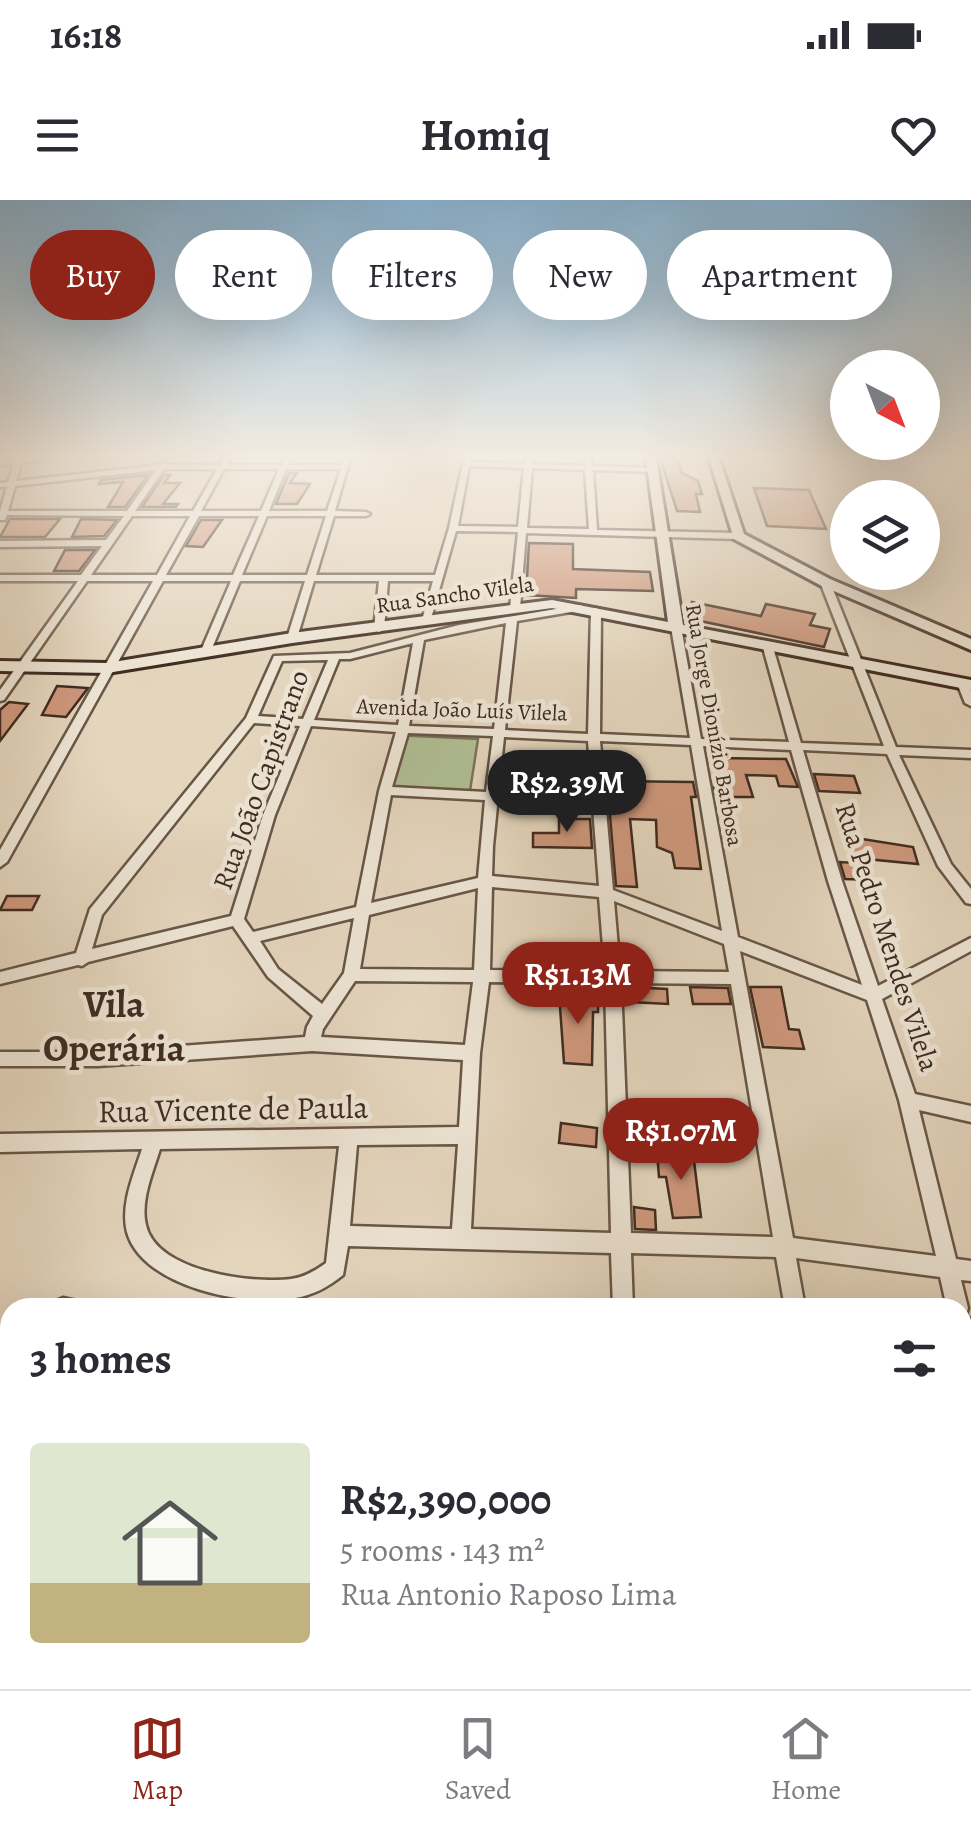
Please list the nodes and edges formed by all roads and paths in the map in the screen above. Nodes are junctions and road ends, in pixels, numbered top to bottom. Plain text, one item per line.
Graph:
1 (117, 527) edge
2 (187, 527) edge
3 (260, 527) edge
4 (327, 527) edge
5 (593, 527) edge
6 (664, 527) edge
7 (735, 527) edge
8 (453, 528) joint
9 (520, 530) junction
10 (593, 531) junction
11 (665, 534) junction
12 (738, 536) junction
13 (106, 543) junction
14 (0, 544) edge
15 (239, 577) junction
16 (384, 577) junction
17 (0, 578) edge
18 (82, 578) junction
19 (311, 578) junction
20 (439, 578) junction
21 (158, 579) junction
22 (825, 582) junction
23 (588, 610) junction
24 (514, 613) junction
25 (427, 620) junction
26 (676, 627) junction
27 (380, 629) junction
28 (292, 638) junction
29 (419, 640) junction
30 (767, 644) junction
31 (971, 645) edge
32 (205, 653) junction
33 (334, 658) junction
34 (856, 662) junction
35 (0, 666) edge
36 (20, 667) junction
37 (108, 668) junction
38 (967, 684) edge
39 (0, 698) edge
40 (971, 703) edge
41 (250, 718) junction
42 (305, 722) junction
43 (403, 729) junction
44 (499, 732) junction
45 (594, 736) junction
46 (698, 744) junction
47 (796, 744) junction
48 (891, 750) junction
49 (971, 754) edge
50 (385, 791) junction
51 (491, 796) junction
52 (0, 862) edge
53 (487, 881) junction
54 (606, 892) junction
55 (971, 899) edge
56 (366, 907) junction
57 (237, 920) junction
58 (250, 938) junction
59 (730, 940) junction
60 (971, 944) edge
61 (82, 960) junction
62 (482, 974) junction
63 (351, 975) junction
64 (0, 978) edge
65 (612, 978) junction
66 (737, 978) junction
67 (873, 996) junction
68 (323, 1016) junction
69 (312, 1044) junction
70 (472, 1052) junction
71 (0, 1058) edge
72 (908, 1100) junction
73 (971, 1114) edge
74 (466, 1135) junction
75 (349, 1137) junction
76 (154, 1141) junction
77 (0, 1143) edge
78 (340, 1236) junction
79 (461, 1238) junction
80 (621, 1242) junction
81 (785, 1248) junction
82 (947, 1265) junction
83 (971, 1271) edge
84 (623, 1298) edge
85 (792, 1298) edge
86 (955, 1298) edge

1 - 13 street
2 - 21 street
3 - 15 street
4 - 19 street
5 - 10 street
6 - 11 main road, Rua Jorge Dionízio Barbosa
7 - 12 main road
8 - 9 street
8 - 20 street
9 - 10 street
9 - 24 street
10 - 11 street
11 - 12 street
11 - 26 main road, Rua Jorge Dionízio Barbosa
12 - 22 main road
13 - 14 street
13 - 18 street
15 - 19 street
15 - 21 street
15 - 32 street
16 - 19 street
16 - 20 street
16 - 27 street
17 - 18 street
18 - 21 street
18 - 36 street
19 - 28 street
20 - 25 street
21 - 37 street
22 - 31 main road
22 - 34 street
23 - 24 main road, Rua Sancho Vilela
23 - 26 main road, Rua Sancho Vilela
23 - 45 street
24 - 25 main road, Rua Sancho Vilela
24 - 29 street
24 - 44 street
25 - 27 main road, Rua Sancho Vilela
26 - 30 main road, Rua Sancho Vilela
26 - 46 street, Rua Jorge Dionízio Barbosa
27 - 28 main road, Rua Sancho Vilela
28 - 32 main road, Rua Sancho Vilela
29 - 33 street
29 - 43 street
30 - 34 main road, Rua Sancho Vilela
30 - 47 street, Rua Pedro Mendes Vilela
32 - 37 main road, Rua Sancho Vilela
33 - 41 street
33 - 42 street, Rua João Capistrano
34 - 38 main road, Rua Sancho Vilela
34 - 48 street
35 - 36 main road, Rua Sancho Vilela
36 - 37 main road, Rua Sancho Vilela
36 - 39 street
37 - 52 street
38 - 40 street
41 - 42 street, Avenida João Luís Vilela
41 - 61 street
42 - 43 street, Avenida João Luís Vilela
42 - 57 street, Rua João Capistrano
43 - 44 street, Avenida João Luís Vilela
43 - 50 street
44 - 45 street, Avenida João Luís Vilela
44 - 51 street
45 - 46 street, Avenida João Luís Vilela
45 - 54 street
46 - 47 street, Avenida João Luís Vilela
46 - 59 street, Rua Jorge Dionízio Barbosa
47 - 48 street, Avenida João Luís Vilela
47 - 67 street, Rua Pedro Mendes Vilela
48 - 49 street, Avenida João Luís Vilela
48 - 55 street
50 - 51 street
50 - 56 street
51 - 53 street
53 - 54 street
53 - 56 street
53 - 62 street
54 - 59 street
54 - 65 street
56 - 58 street
56 - 63 street
57 - 58 street
57 - 61 street
58 - 68 street
59 - 66 street, Rua Jorge Dionízio Barbosa
59 - 67 street
60 - 67 street
61 - 64 street
62 - 63 street
62 - 65 street
62 - 70 street
63 - 68 street
65 - 66 street
65 - 80 street
66 - 81 street, Rua Jorge Dionízio Barbosa
67 - 72 street, Rua Pedro Mendes Vilela
68 - 69 street
69 - 70 street
69 - 71 street
70 - 74 street
72 - 73 street
72 - 82 street, Rua Pedro Mendes Vilela
74 - 75 street, Rua Vicente de Paula
74 - 79 street
75 - 76 street, Rua Vicente de Paula
75 - 78 street
76 - 77 street, Rua Vicente de Paula
76 - 78 street
78 - 79 street
79 - 80 street
80 - 81 street
80 - 84 street
81 - 82 street
81 - 85 street, Rua Jorge Dionízio Barbosa
82 - 83 street
82 - 86 street, Rua Pedro Mendes Vilela

